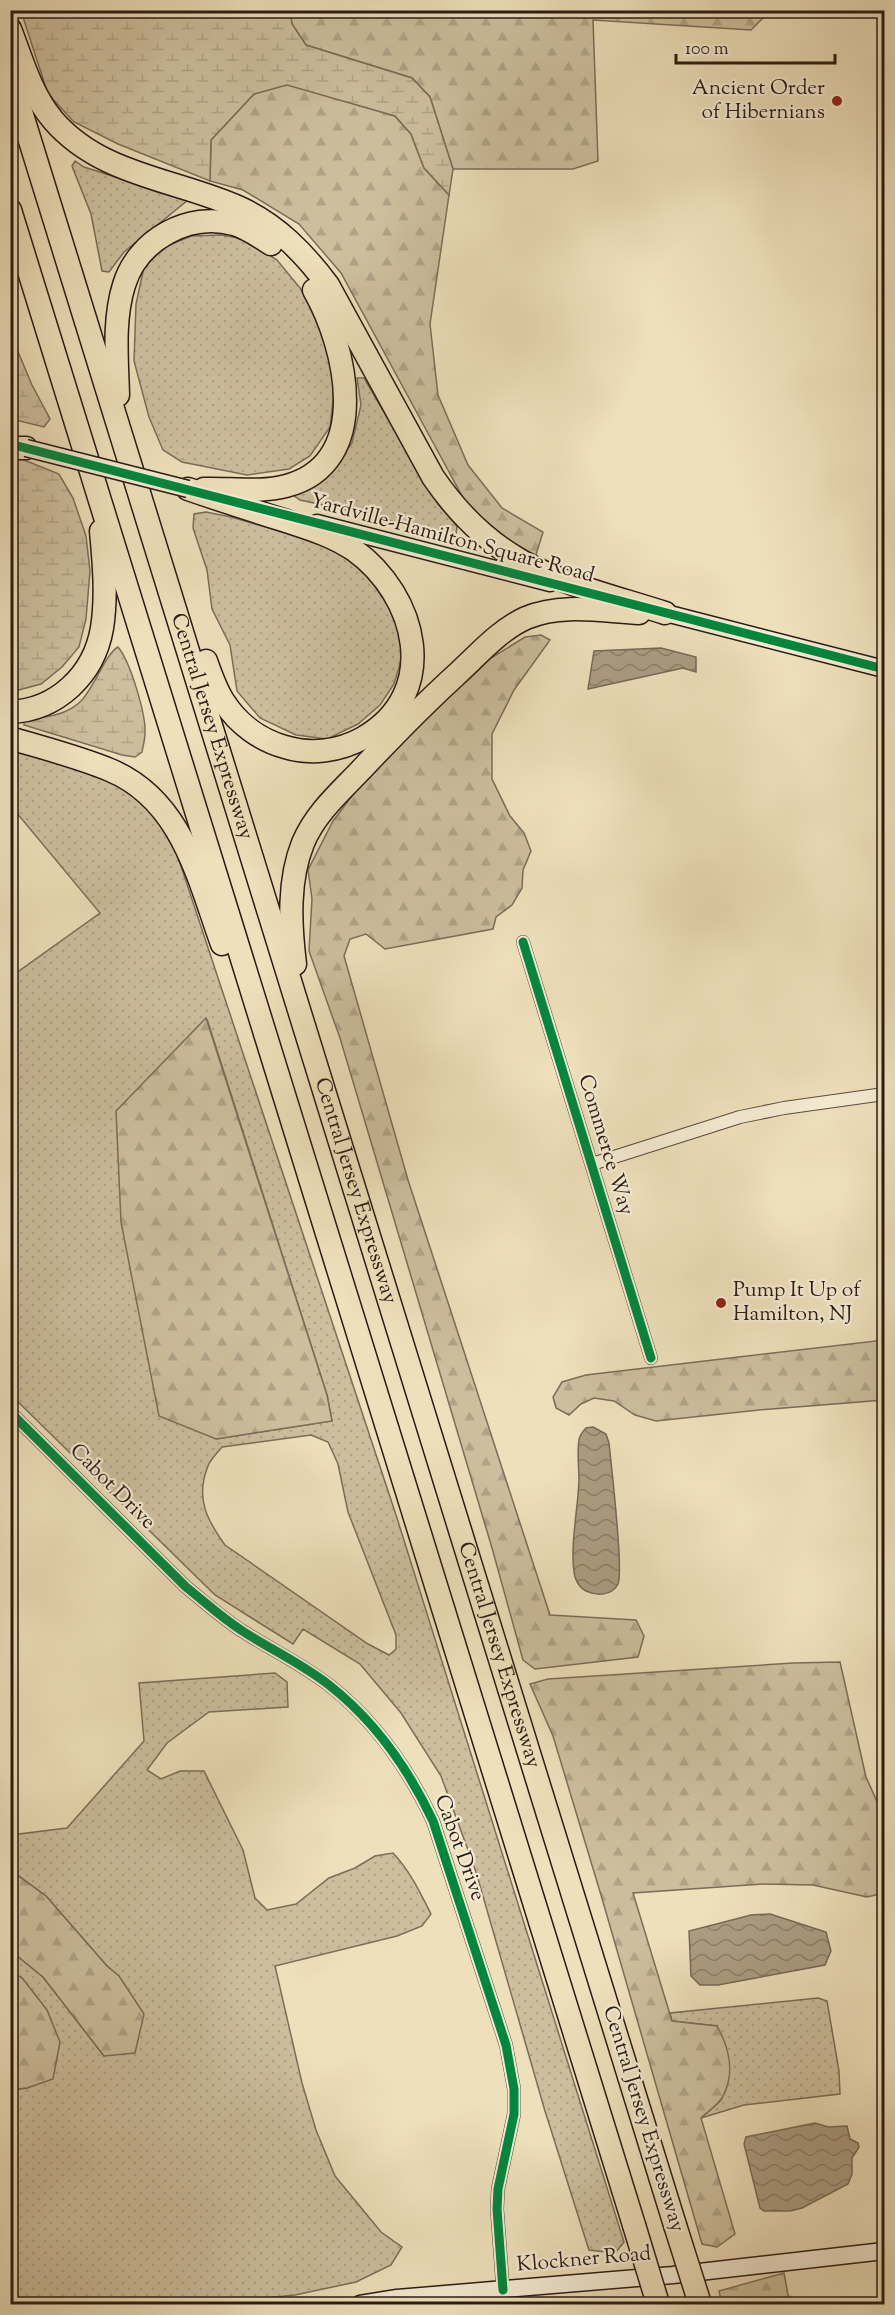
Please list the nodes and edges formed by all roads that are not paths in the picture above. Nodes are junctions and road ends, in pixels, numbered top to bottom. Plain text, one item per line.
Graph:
1 (10, 29) edge
2 (10, 76) edge
3 (10, 210) edge
4 (10, 264) edge
5 (63, 378) junction
6 (120, 429) junction
7 (16, 447) edge
8 (91, 471) junction
9 (188, 489) junction
10 (144, 506) junction
11 (668, 614) junction
12 (885, 669) edge
13 (10, 712) edge
14 (10, 738) edge
15 (523, 942) dead end
16 (885, 1094) edge
17 (592, 1164) junction
18 (359, 1203) junction
19 (321, 1214) junction
20 (651, 1358) dead end
21 (10, 1412) edge
22 (885, 2251) edge
23 (503, 2290) junction
24 (360, 2304) edge
25 (658, 2304) edge
26 (700, 2304) edge

1 - 11 highway
2 - 6 highway, Central Jersey Expressway
3 - 5 highway, Central Jersey Expressway
4 - 5 highway
5 - 8 highway, Central Jersey Expressway
6 - 9 highway
6 - 10 highway, Central Jersey Expressway
7 - 9 street, Yardville-Hamilton Square Road, bridge
8 - 13 highway
8 - 19 highway, Central Jersey Expressway
9 - 10 highway
9 - 11 street, Yardville-Hamilton Square Road
10 - 18 highway, Central Jersey Expressway
11 - 12 street, Yardville-Hamilton Square Road
11 - 18 highway
14 - 19 highway
15 - 17 street, Commerce Way
16 - 17 street
17 - 20 street, Commerce Way
18 - 26 highway, Central Jersey Expressway, bridge
19 - 25 highway, Central Jersey Expressway, bridge
21 - 23 street, Cabot Drive
22 - 23 street, Klockner Road
23 - 24 street, Klockner Road

